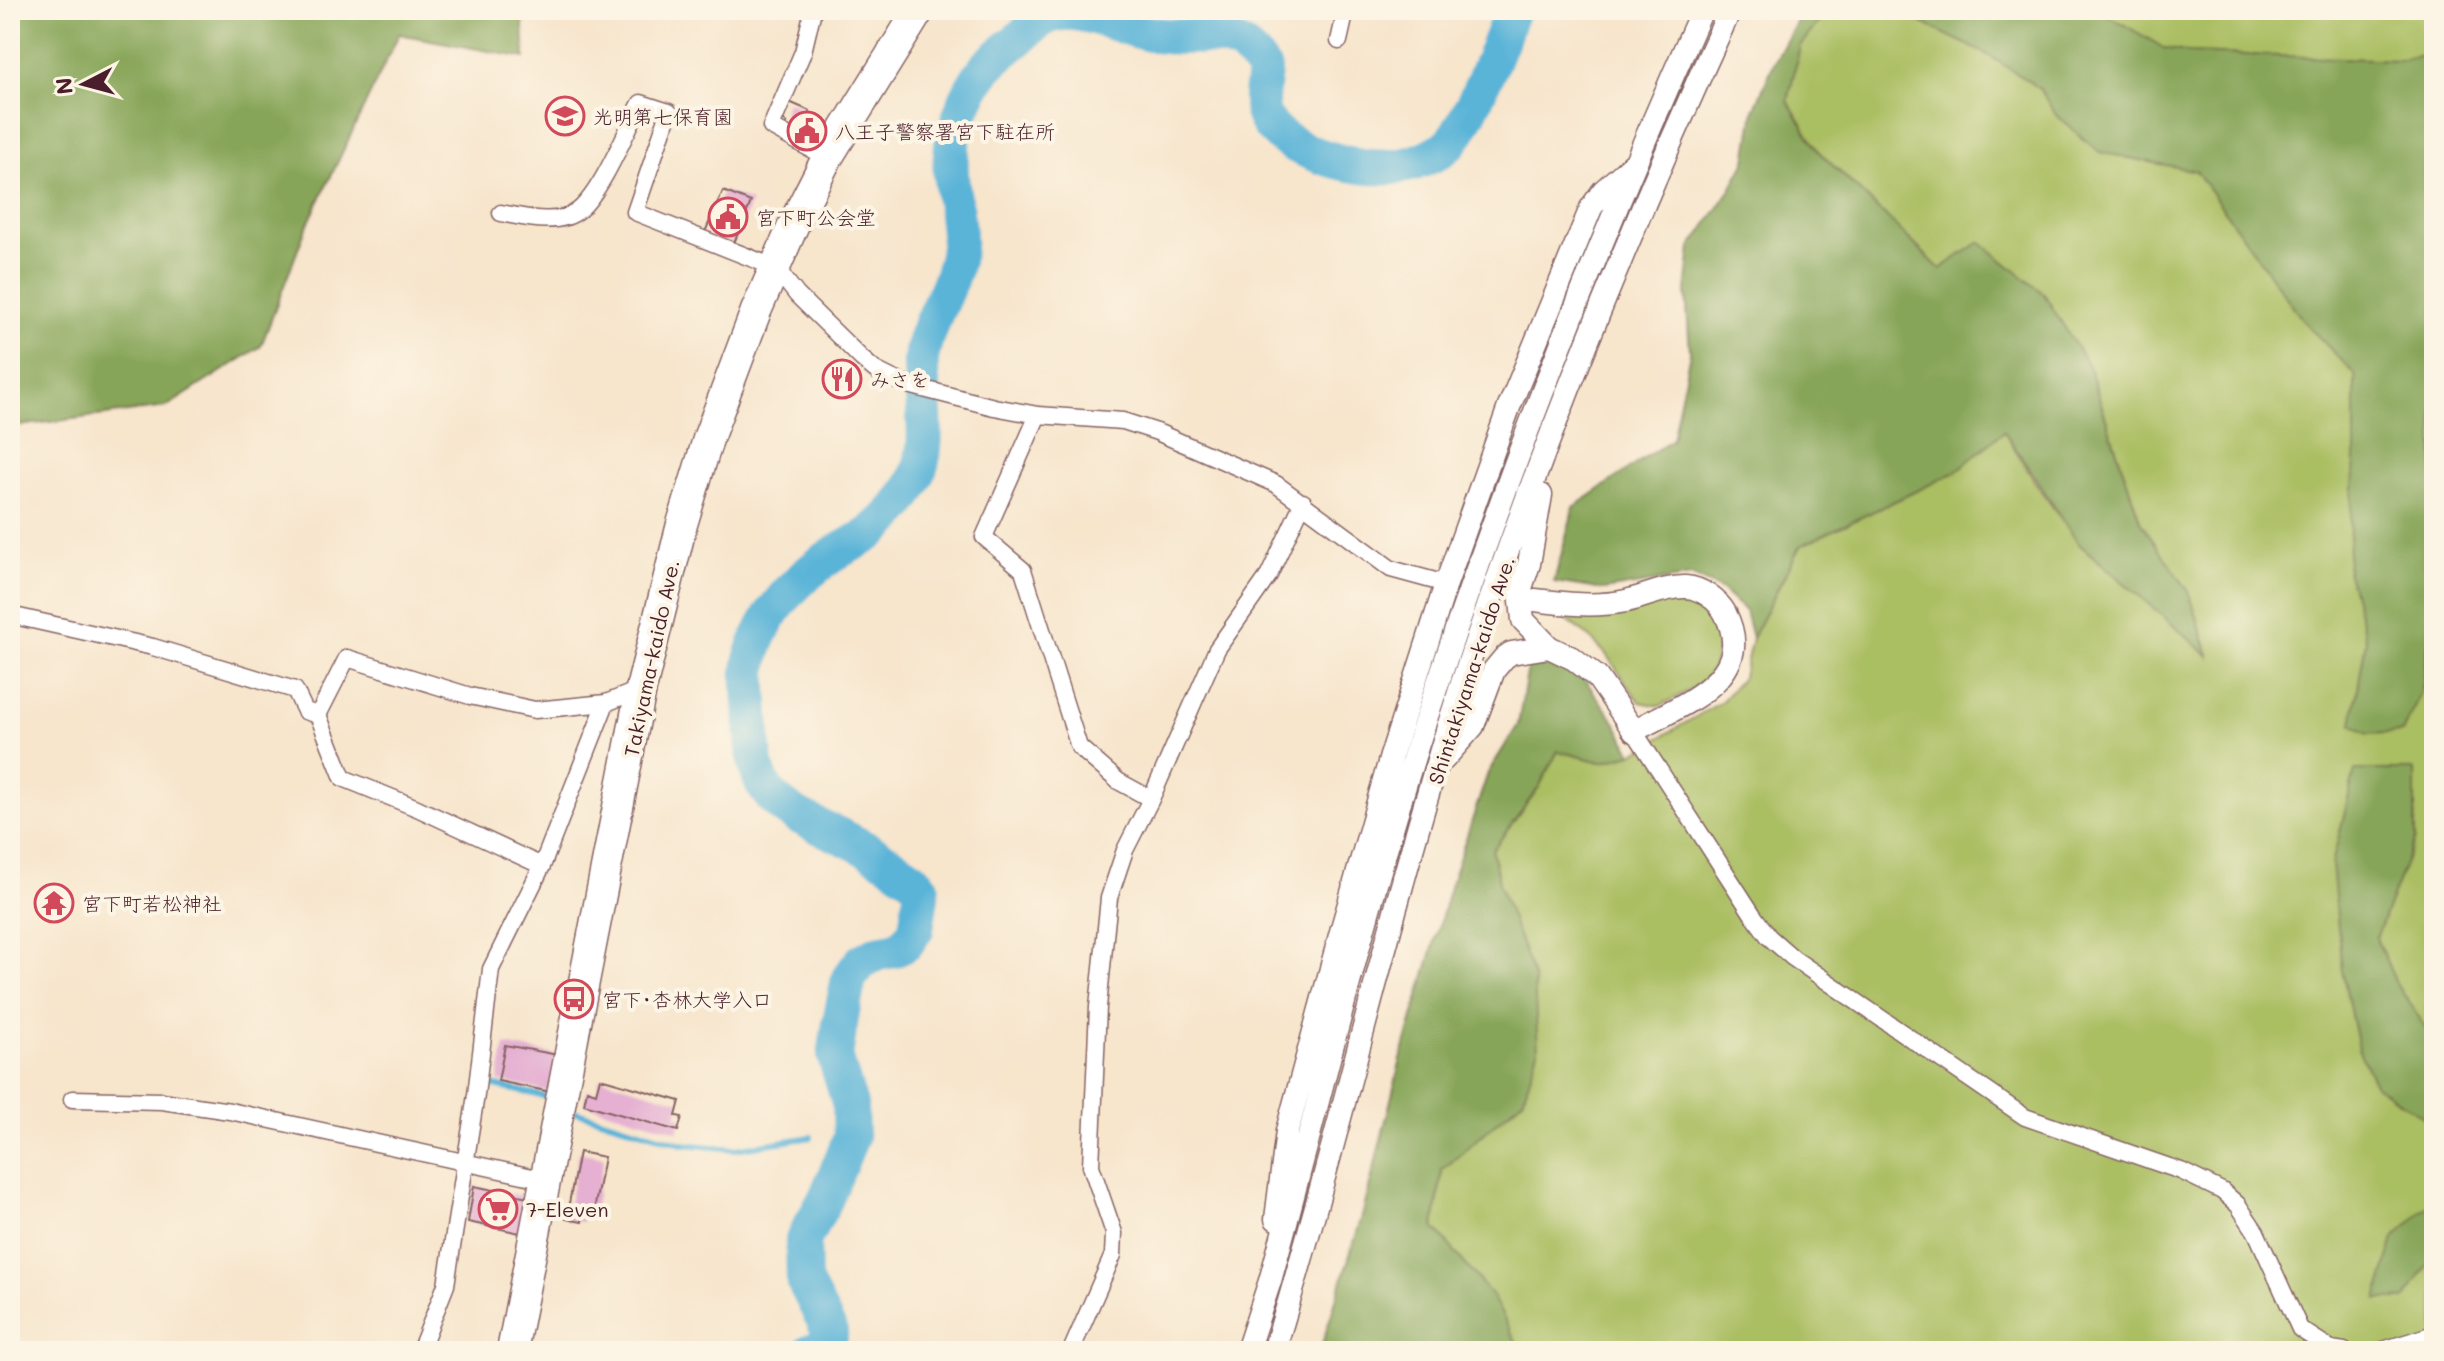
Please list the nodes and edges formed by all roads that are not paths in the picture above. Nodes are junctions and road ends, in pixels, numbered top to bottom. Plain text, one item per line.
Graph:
1 (813, 10) edge
2 (919, 10) edge
3 (1346, 10) edge
4 (1685, 10) edge
5 (1702, 10) edge
6 (1730, 10) edge
7 (1339, 41) dead end
8 (1665, 94) junction
9 (827, 158) junction
10 (1639, 159) junction
11 (501, 213) dead end
12 (776, 268) junction
13 (1038, 415) junction
14 (1552, 431) junction
15 (1303, 502) junction
16 (1451, 585) junction
17 (1535, 600) dead end
18 (10, 615) edge
19 (1549, 647) junction
20 (641, 689) junction
21 (606, 703) junction
22 (318, 715) junction
23 (1634, 731) junction
24 (1437, 767) junction
25 (1151, 799) junction
26 (542, 866) junction
27 (72, 1099) dead end
28 (465, 1161) junction
29 (546, 1180) junction
30 (1270, 1281) junction
31 (2434, 1334) edge
32 (1247, 1348) edge
33 (420, 1351) edge
34 (512, 1351) edge
35 (1071, 1351) edge
36 (1274, 1351) edge
37 (2344, 1351) edge
38 (2380, 1351) edge

1 - 9 street
2 - 9 highway, Takiyama-kaido Ave.
3 - 7 street
4 - 8 main road
5 - 8 main road, Shintakiyama-kaido Ave.
6 - 14 main road, Shintakiyama-kaido Ave.
8 - 10 main road, Shintakiyama-kaido Ave.
9 - 12 highway, Takiyama-kaido Ave.
10 - 16 main road
10 - 30 main road, Shintakiyama-kaido Ave.
11 - 12 street
12 - 13 street
12 - 20 highway, Takiyama-kaido Ave.
13 - 15 street
13 - 25 street
14 - 19 main road
14 - 24 main road, Shintakiyama-kaido Ave.
15 - 16 street
15 - 25 street
16 - 30 main road
17 - 23 main road
18 - 22 street
19 - 23 main road
19 - 24 main road
20 - 21 street
20 - 29 highway, Takiyama-kaido Ave.
21 - 22 street
21 - 26 street
22 - 26 street
23 - 37 street
24 - 36 main road, Shintakiyama-kaido Ave.
25 - 35 street
26 - 28 street
27 - 28 street
28 - 29 street
28 - 33 street
29 - 34 highway, Takiyama-kaido Ave.
30 - 32 main road, Shintakiyama-kaido Ave.
31 - 38 street

